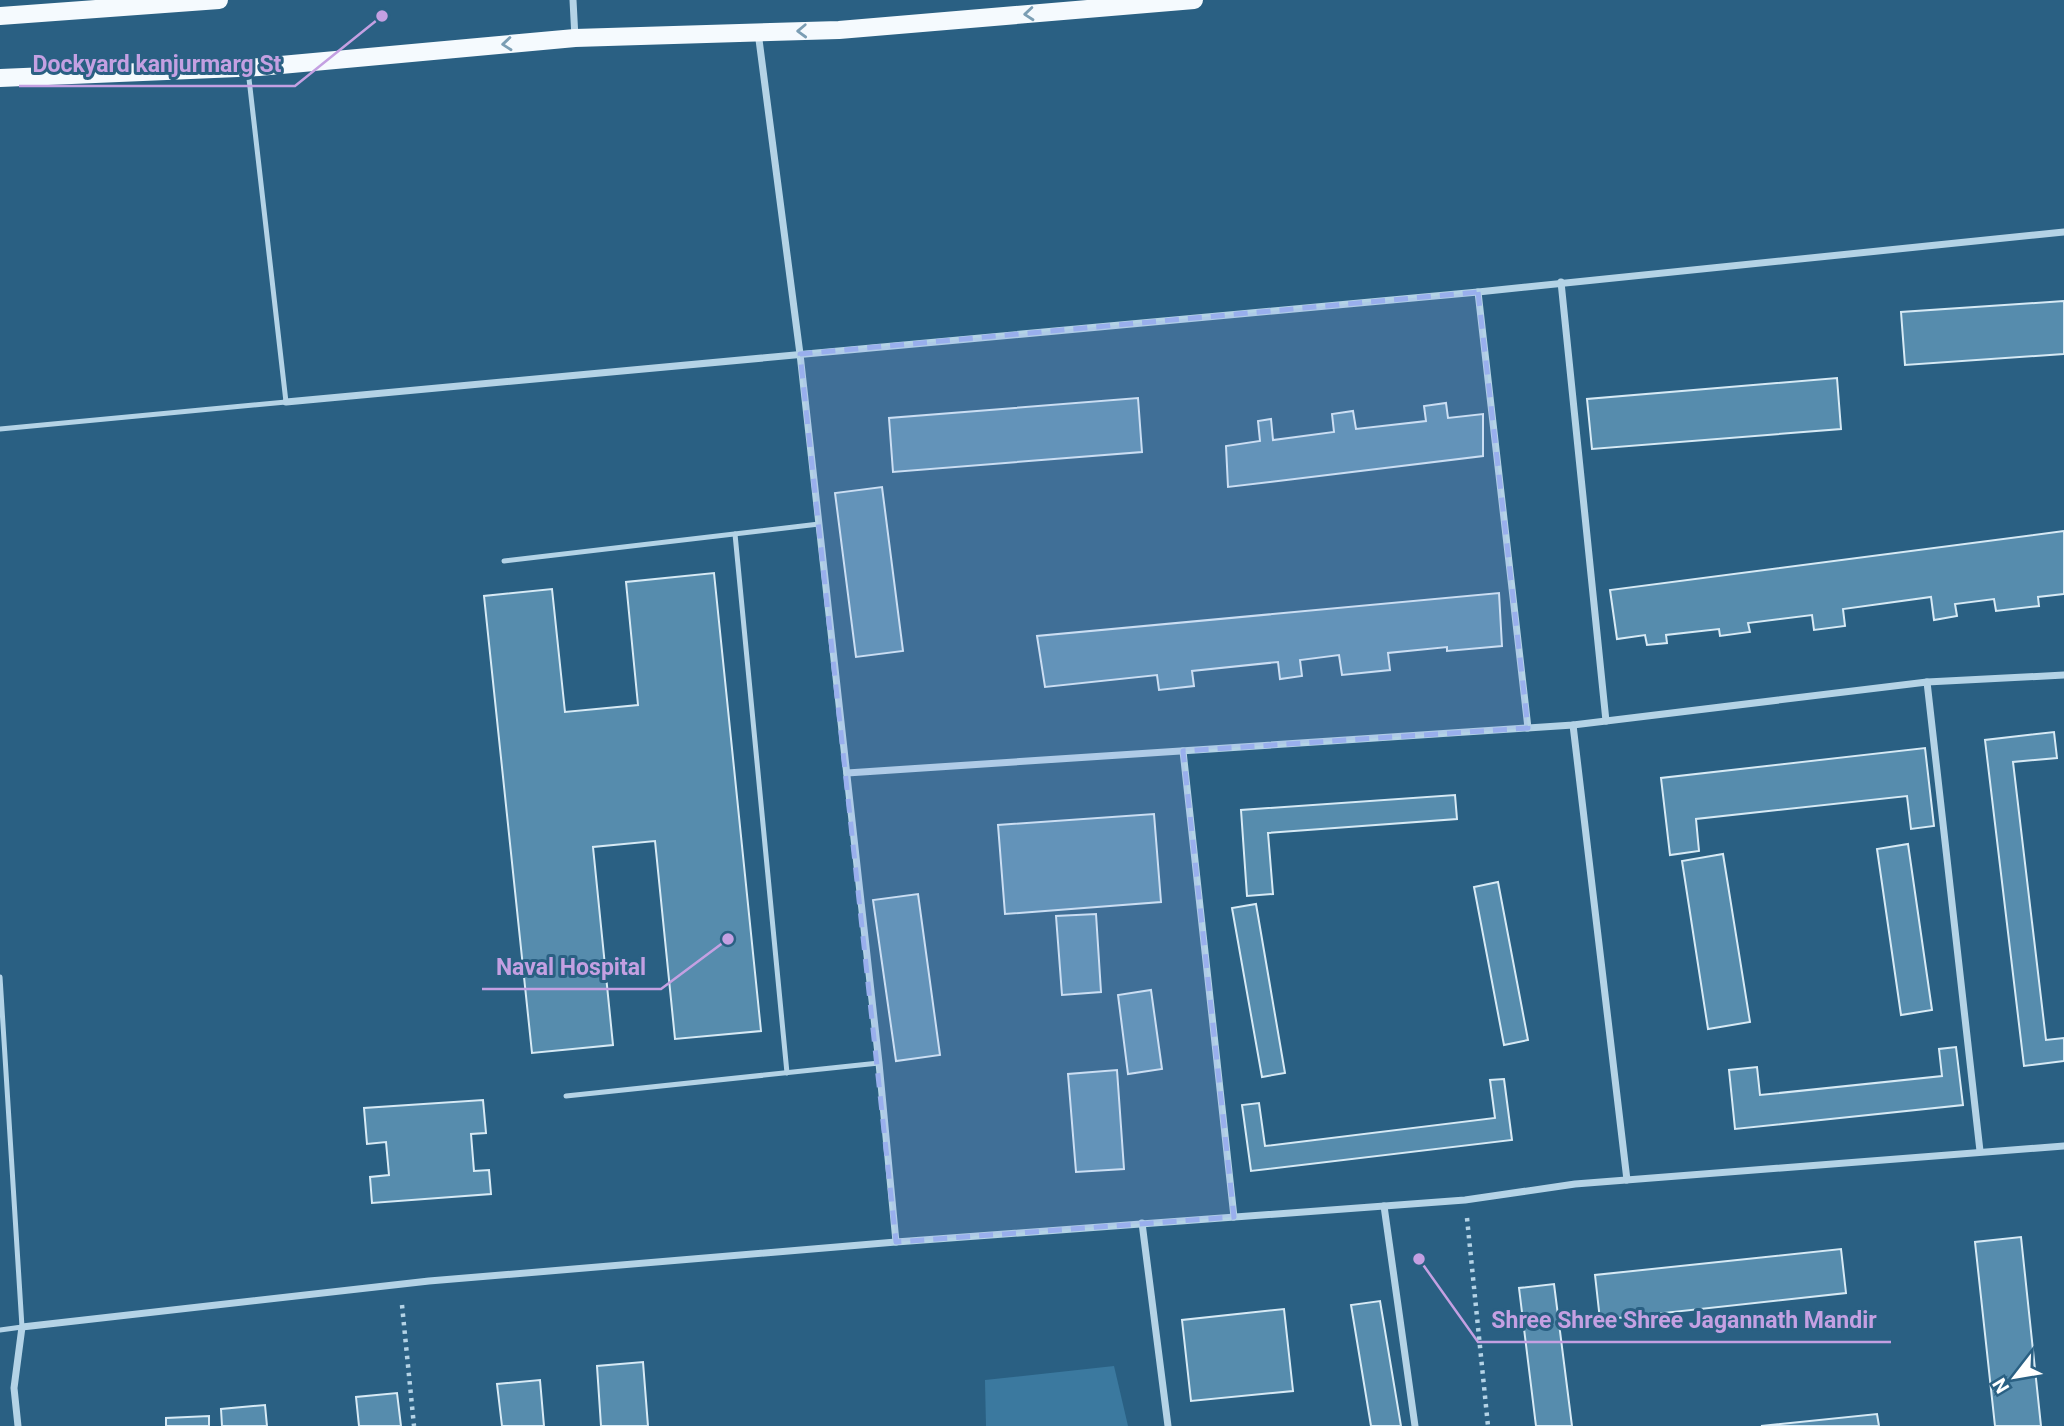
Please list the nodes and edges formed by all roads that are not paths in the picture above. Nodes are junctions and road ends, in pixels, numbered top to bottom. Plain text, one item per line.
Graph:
1 (219, 0) edge
2 (573, 0) edge
3 (1194, 0) edge
4 (0, 16) edge
5 (758, 32) junction
6 (575, 38) junction
7 (248, 67) junction
8 (0, 78) edge
9 (2064, 232) edge
10 (1561, 282) junction
11 (1478, 292) junction
12 (800, 354) junction
13 (286, 402) junction
14 (0, 429) edge
15 (819, 524) junction
16 (735, 534) junction
17 (504, 561) dead end
18 (2064, 675) edge
19 (1927, 682) junction
20 (1606, 722) junction
21 (1573, 725) junction
22 (1528, 728) junction
23 (1182, 751) junction
24 (847, 773) junction
25 (0, 977) edge
26 (879, 1063) junction
27 (787, 1073) junction
28 (566, 1096) dead end
29 (2064, 1146) edge
30 (1980, 1151) junction
31 (1627, 1180) junction
32 (1384, 1206) junction
33 (1234, 1217) junction
34 (1142, 1223) junction
35 (896, 1241) junction
36 (22, 1327) junction
37 (0, 1330) edge
38 (18, 1426) edge
39 (1168, 1426) edge
40 (1415, 1426) edge

1 - 4 main road
2 - 6 street
3 -> 5 main road
5 - 6 main road
5 - 12 street
6 -> 7 main road
7 - 8 main road
7 - 13 lane
9 - 10 street
10 - 11 street
10 - 20 street
11 - 12 street
11 - 22 street
12 - 13 street
12 - 15 street
13 - 14 lane
15 - 16 lane
15 - 24 street
16 - 17 lane
16 - 27 lane
18 - 19 street
19 - 20 street
19 - 30 street
20 - 21 street
21 - 22 street
21 - 31 street
22 - 23 street
23 - 24 street
23 - 33 street
24 - 26 street
25 - 36 lane
26 - 27 lane
26 - 35 street
27 - 28 lane
29 - 30 street
30 - 31 street
31 - 32 street
32 - 33 street
32 - 40 street
33 - 34 street
34 - 35 street
34 - 39 street
35 - 36 street
36 - 37 lane
36 - 38 street

